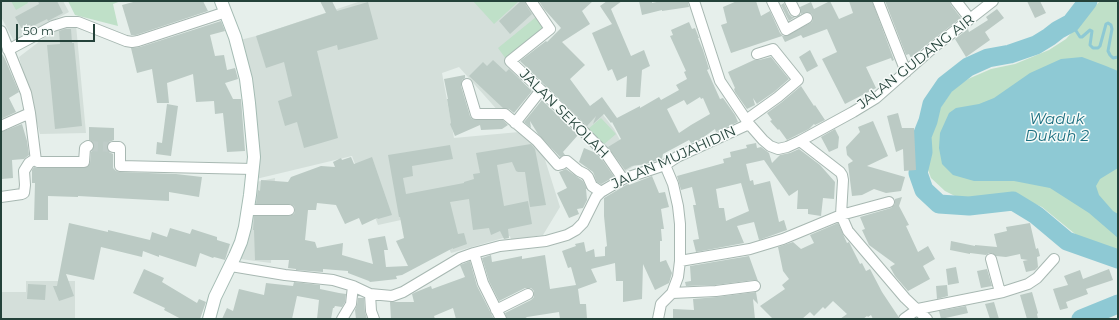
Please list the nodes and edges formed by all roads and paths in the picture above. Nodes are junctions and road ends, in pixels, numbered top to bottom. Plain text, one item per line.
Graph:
1 (221, 1) edge
2 (531, 1) edge
3 (694, 1) edge
4 (772, 1) edge
5 (790, 1) edge
6 (878, 1) edge
7 (956, 1) edge
8 (993, 1) edge
9 (795, 11) dead end
10 (226, 12) junction
11 (806, 18) dead end
12 (970, 19) junction
13 (1, 31) edge
14 (8, 50) junction
15 (757, 54) dead end
16 (906, 72) junction
17 (466, 84) dead end
18 (541, 90) junction
19 (30, 113) junction
20 (747, 122) junction
21 (515, 123) junction
22 (1, 126) edge
23 (800, 141) junction
24 (88, 146) dead end
25 (113, 147) dead end
26 (36, 160) junction
27 (665, 164) junction
28 (253, 169) junction
29 (623, 179) junction
30 (600, 192) junction
31 (1, 197) edge
32 (889, 202) dead end
33 (248, 210) junction
34 (289, 210) dead end
35 (841, 215) junction
36 (474, 253) junction
37 (991, 259) dead end
38 (1054, 259) dead end
39 (680, 261) junction
40 (231, 266) junction
41 (353, 286) junction
42 (755, 286) dead end
43 (1000, 292) junction
44 (672, 293) junction
45 (370, 294) junction
46 (528, 294) dead end
47 (918, 309) junction
48 (498, 314) edge
49 (209, 319) edge
50 (342, 319) edge
51 (374, 319) edge
52 (658, 319) edge
53 (904, 319) edge
54 (927, 319) edge

1 - 10 street
2 - 18 street, JALAN SEKOLAH
3 - 20 street, JALAN GUDANG AIR
4 - 11 street
5 - 9 street
6 - 16 street
7 - 12 street
8 - 12 street, JALAN GUDANG AIR
10 - 14 street
10 - 28 street
12 - 16 street, JALAN GUDANG AIR
13 - 14 street
14 - 19 street
15 - 20 street, JALAN MUJAHIDIN
16 - 23 street, JALAN GUDANG AIR
17 - 21 street
18 - 21 street
18 - 29 street, JALAN SEKOLAH
19 - 22 street
19 - 26 street
20 - 23 street, JALAN GUDANG AIR
20 - 27 street, JALAN MUJAHIDIN
21 - 30 street
23 - 35 street
24 - 26 street
25 - 28 street
26 - 31 street
27 - 29 street, JALAN MUJAHIDIN
27 - 39 street
28 - 33 street
29 - 30 street, JALAN MUJAHIDIN
30 - 36 street, JALAN MUJAHIDIN
32 - 35 street
33 - 34 street
33 - 40 street
35 - 39 street
35 - 47 street
36 - 45 street, JALAN MUJAHIDIN
36 - 48 street
37 - 43 street
38 - 43 street
39 - 44 street
40 - 41 street, JALAN MUJAHIDIN
40 - 49 street
41 - 45 street, JALAN MUJAHIDIN
41 - 50 street
42 - 44 street
43 - 47 street
44 - 52 street
45 - 51 street
46 - 48 street
47 - 53 street
47 - 54 street

